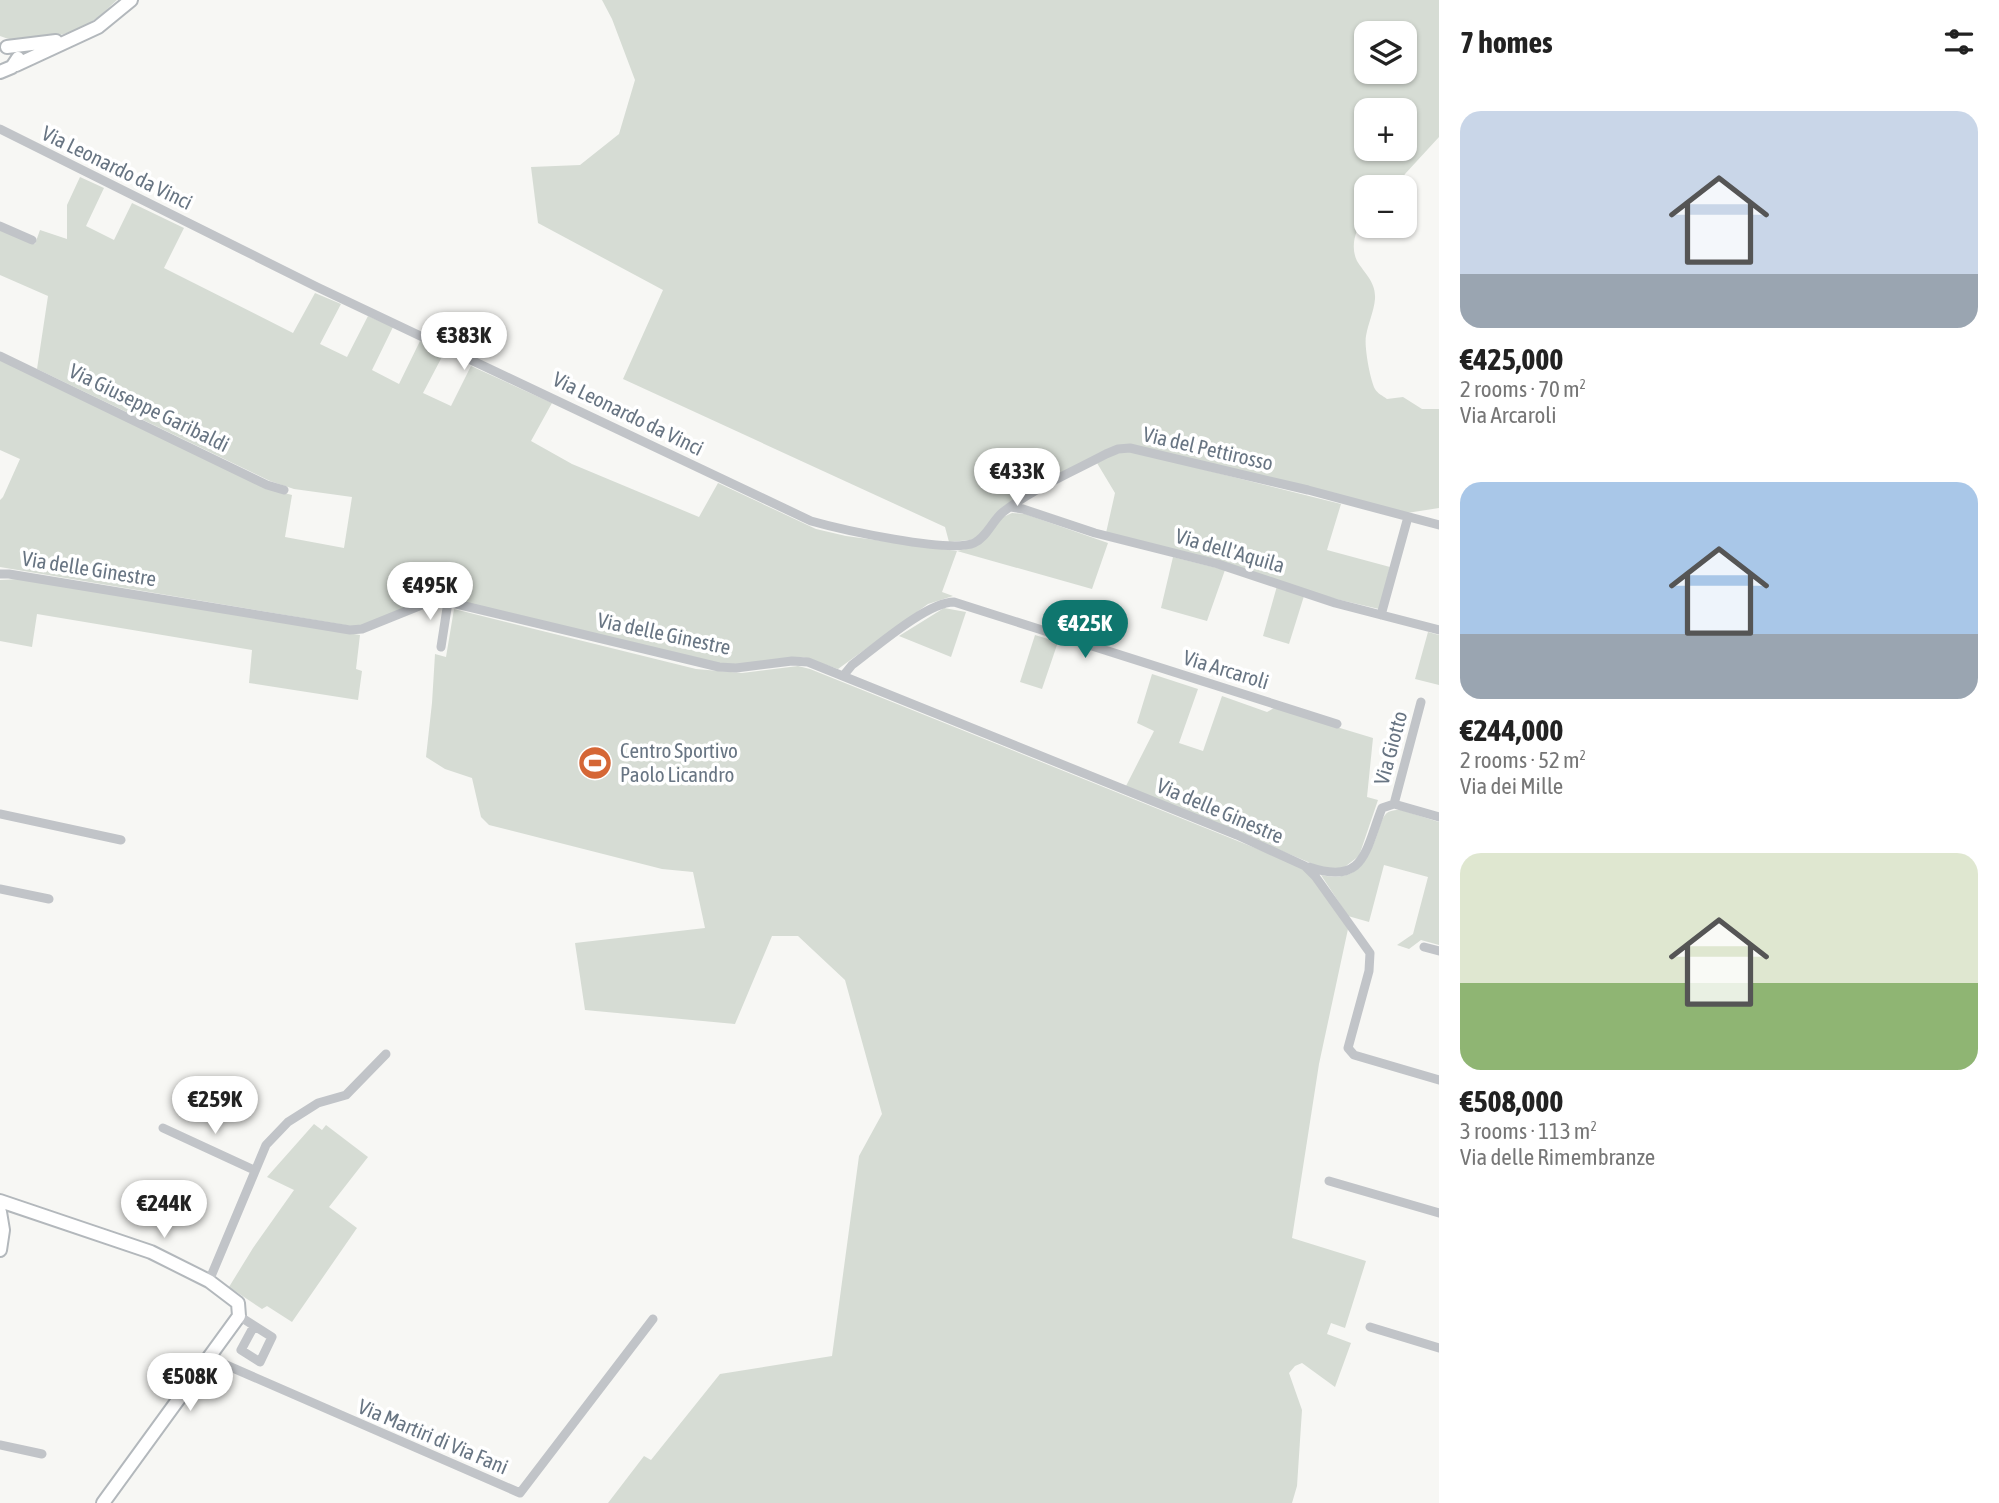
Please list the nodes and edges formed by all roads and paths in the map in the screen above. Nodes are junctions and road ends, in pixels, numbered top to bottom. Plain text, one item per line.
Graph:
1 (131, 0) edge
2 (80, 35) junction
3 (7, 46) edge
4 (6, 68) edge
5 (0, 129) edge
6 (0, 226) edge
7 (32, 240) dead end
8 (0, 356) edge
9 (284, 490) dead end
10 (1033, 493) junction
11 (1011, 507) junction
12 (1037, 514) junction
13 (1439, 514) edge
14 (1408, 517) junction
15 (1426, 522) junction
16 (1439, 525) edge
17 (951, 546) joint
18 (0, 574) edge
19 (448, 602) junction
20 (1381, 615) junction
21 (1439, 630) edge
22 (441, 647) dead end
23 (843, 676) junction
24 (1421, 702) dead end
25 (1337, 724) dead end
26 (1394, 804) junction
27 (0, 814) edge
28 (1439, 817) edge
29 (121, 839) dead end
30 (1305, 866) junction
31 (0, 889) edge
32 (49, 900) dead end
33 (1424, 947) dead end
34 (1439, 951) edge
35 (386, 1054) dead end
36 (1439, 1080) edge
37 (163, 1128) dead end
38 (254, 1170) junction
39 (1329, 1181) dead end
40 (0, 1201) edge
41 (0, 1212) edge
42 (1439, 1213) edge
43 (0, 1250) edge
44 (209, 1281) junction
45 (239, 1312) junction
46 (653, 1319) dead end
47 (254, 1326) dead end
48 (1370, 1327) dead end
49 (1439, 1348) edge
50 (210, 1358) junction
51 (0, 1445) edge
52 (41, 1454) dead end
53 (103, 1503) edge

1 - 2 main road
2 - 3 main road
2 - 4 main road
3 - 4 main road
5 - 17 street, Via Leonardo da Vinci
6 - 7 street
8 - 9 street, Via Giuseppe Garibaldi
10 - 11 street, Via del Pettirosso
10 - 12 street
10 - 14 street, Via del Pettirosso
11 - 12 street, Via dell'Aquila
11 - 17 street, Via del Pettirosso
12 - 20 street, Via dell'Aquila
13 - 15 street
14 - 15 street, Via del Pettirosso
14 - 20 street
15 - 16 street, Via del Pettirosso
18 - 19 street, Via delle Ginestre
19 - 22 street
19 - 23 street, Via delle Ginestre
20 - 21 street, Via dell'Aquila
23 - 25 street, Via Arcaroli
23 - 30 street, Via delle Ginestre
24 - 26 street, Via Giotto
26 - 28 street
26 - 30 street
27 - 29 street
30 - 36 street, Via delle Ginestre
31 - 32 street
33 - 34 street
35 - 38 street
37 - 38 street
38 - 44 street
39 - 42 street
40 - 44 main road
41 - 43 main road
44 - 45 main road
45 - 47 street
45 - 50 main road
46 - 50 street, Via Martiri di Via Fani
48 - 49 street
50 - 53 main road
51 - 52 street

